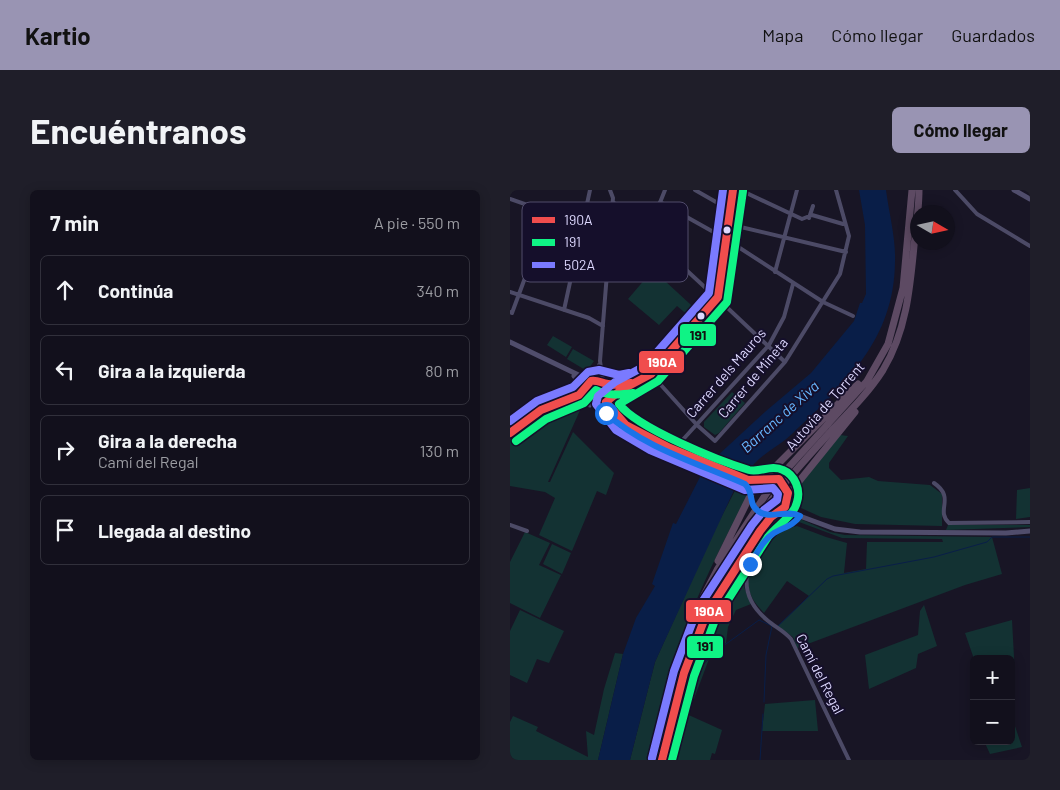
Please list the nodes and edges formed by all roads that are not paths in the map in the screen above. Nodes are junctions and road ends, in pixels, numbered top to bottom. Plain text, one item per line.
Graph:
1 (610, 190) edge
2 (665, 190) edge
3 (695, 190) edge
4 (732, 190) edge
5 (740, 190) edge
6 (797, 190) edge
7 (836, 190) edge
8 (912, 190) edge
9 (919, 190) edge
10 (955, 190) edge
11 (1014, 190) edge
12 (510, 199) edge
13 (1030, 199) edge
14 (613, 200) edge
15 (660, 202) edge
16 (522, 203) edge
17 (812, 206) dead end
18 (730, 210) junction
19 (791, 214) junction
20 (688, 218) edge
21 (809, 218) junction
22 (728, 224) junction
23 (843, 224) dead end
24 (785, 237) junction
25 (726, 239) junction
26 (1030, 246) edge
27 (846, 252) junction
28 (688, 272) edge
29 (775, 272) junction
30 (524, 282) edge
31 (570, 282) edge
32 (606, 282) edge
33 (793, 284) junction
34 (510, 292) edge
35 (519, 295) junction
36 (714, 295) junction
37 (822, 302) junction
38 (723, 303) junction
39 (708, 306) junction
40 (564, 310) junction
41 (511, 312) edge
42 (603, 316) junction
43 (853, 316) dead end
44 (905, 316) junction
45 (589, 318) junction
46 (896, 319) junction
47 (603, 326) junction
48 (510, 342) edge
49 (769, 345) junction
50 (600, 360) junction
51 (785, 362) junction
52 (570, 372) junction
53 (652, 374) junction
54 (644, 379) junction
55 (592, 381) junction
56 (604, 383) junction
57 (584, 390) junction
58 (608, 400) junction
59 (590, 405) junction
60 (599, 406) junction
61 (548, 407) junction
62 (616, 417) junction
63 (697, 424) junction
64 (510, 432) edge
65 (698, 461) junction
66 (765, 478) junction
67 (746, 482) junction
68 (934, 484) dead end
69 (751, 495) junction
70 (788, 495) junction
71 (773, 514) junction
72 (799, 516) junction
73 (1030, 522) edge
74 (510, 525) edge
75 (527, 531) dead end
76 (1030, 531) edge
77 (704, 595) junction
78 (706, 615) junction
79 (654, 760) edge
80 (662, 760) edge
81 (849, 760) edge

1 - 14 street
2 - 15 street
3 - 18 street
4 - 18 main road
5 - 19 street
6 - 19 street
7 - 27 street, Carrer de Mineta
8 - 46 highway, Autovia de Torrent
9 - 44 highway, Autovia de Torrent
10 - 26 street
11 - 13 main road
12 - 16 street
17 - 21 street
18 - 22 main road
19 - 21 street
19 - 24 street
20 - 25 street
21 - 23 street
22 - 24 street
22 - 25 main road
24 - 27 street
24 - 29 street
25 - 29 street
25 - 36 main road
27 - 37 street, Carrer de Mineta
28 - 36 street
29 - 33 street
30 - 35 street
31 - 40 street
32 - 42 street
33 - 37 street
33 - 49 street, Carrer dels Mauros
34 - 35 street
35 - 40 street
35 - 41 street
36 - 38 street
36 - 39 main road
37 - 43 street
37 - 51 street, Carrer de Mineta
38 - 39 street
38 - 49 street
39 - 53 main road
40 - 45 street
42 - 45 street
42 - 47 street
44 - 70 highway
44 - 78 highway, Autovia de Torrent
45 - 47 street
46 - 66 highway
46 - 77 highway, Autovia de Torrent
47 - 50 street
48 - 52 main road
49 - 51 street
49 - 63 street, Carrer dels Mauros
50 - 55 street
50 - 56 street
51 - 63 street, Carrer de Mineta
52 - 55 main road
52 - 57 main road
53 - 54 main road
53 - 63 street
54 - 56 main road
54 - 58 main road
55 - 56 main road
55 - 57 main road
56 - 58 main road
57 - 59 main road
57 - 61 main road
58 - 60 main road
58 - 62 main road
59 - 60 main road
59 - 61 main road
60 - 65 main road
61 - 64 main road
62 - 63 street, Carrer dels Mauros
62 - 65 main road
65 - 67 main road
66 - 67 main road
66 - 69 main road
66 - 70 main road
67 - 69 main road
68 - 73 street
69 - 71 main road
69 - 77 highway
70 - 71 main road
70 - 72 main road
71 - 72 main road
71 - 78 highway
72 - 76 main road
72 - 81 street, Camí del Regal
74 - 75 street
77 - 79 highway, Autovia de Torrent
78 - 80 highway, Autovia de Torrent

